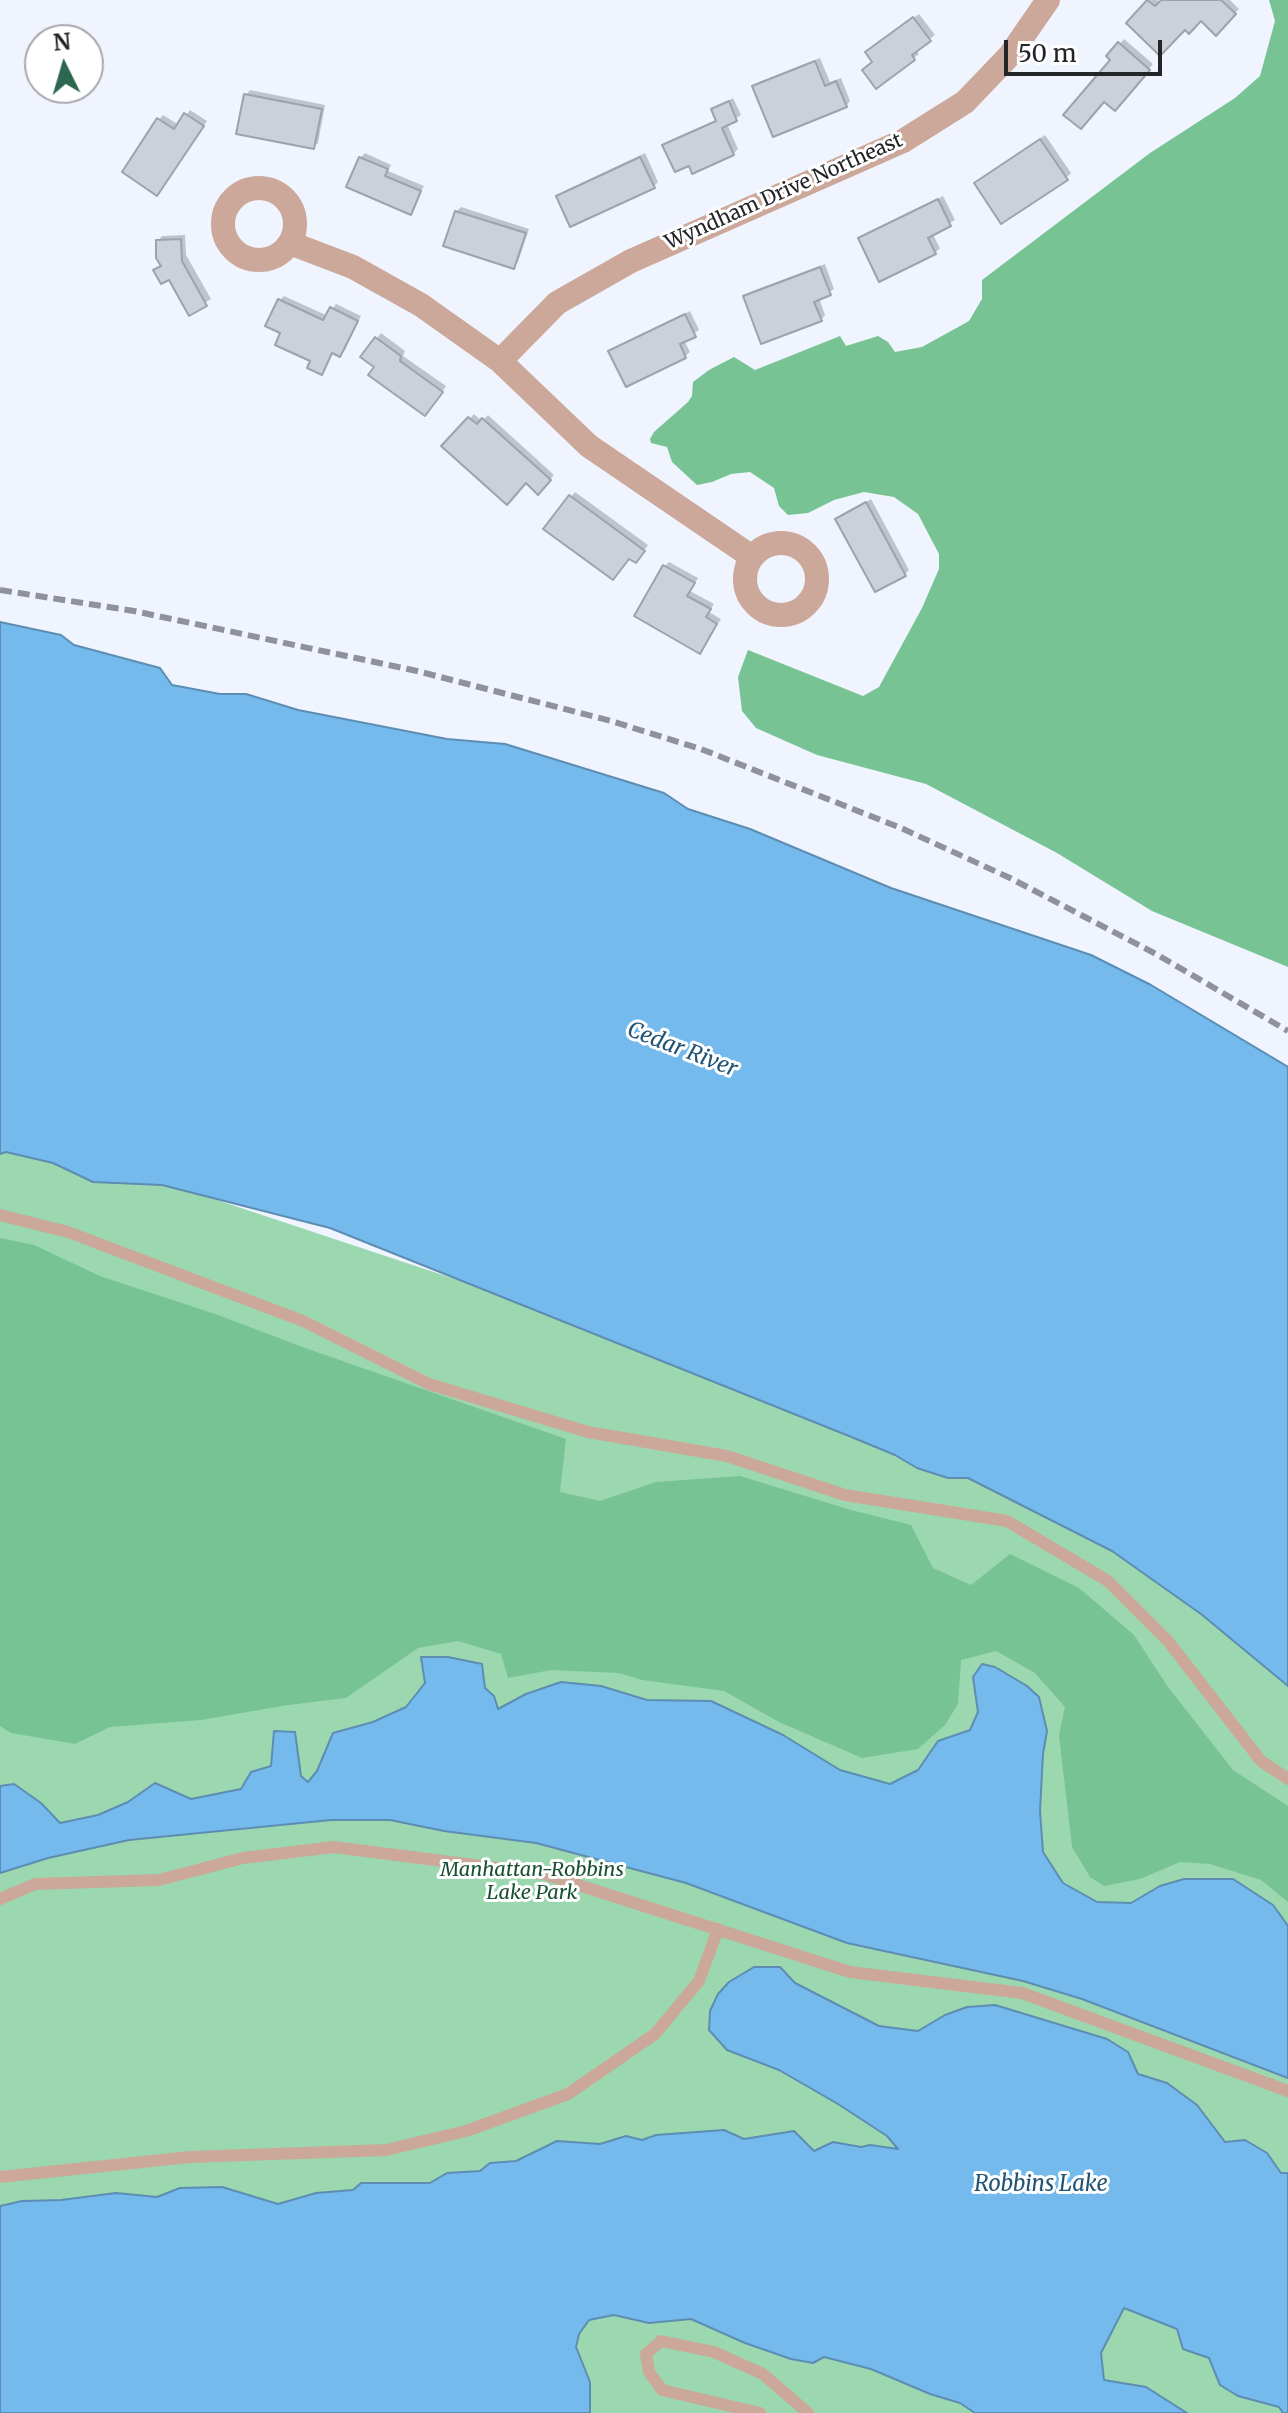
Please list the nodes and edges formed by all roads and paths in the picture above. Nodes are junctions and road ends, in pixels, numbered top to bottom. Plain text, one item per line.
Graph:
1 (1048, 0) edge
2 (290, 243) dead end
3 (500, 361) junction
4 (752, 557) dead end
5 (0, 1215) edge
6 (1288, 1779) edge
7 (0, 1899) edge
8 (718, 1929) junction
9 (1288, 2091) edge
10 (0, 2177) edge
11 (760, 2413) edge
12 (808, 2413) edge

1 - 3 street, Wyndham Drive Northeast
2 - 3 street
3 - 4 street
5 - 6 lane
7 - 8 lane
8 - 9 lane
8 - 10 lane
11 - 12 lane

